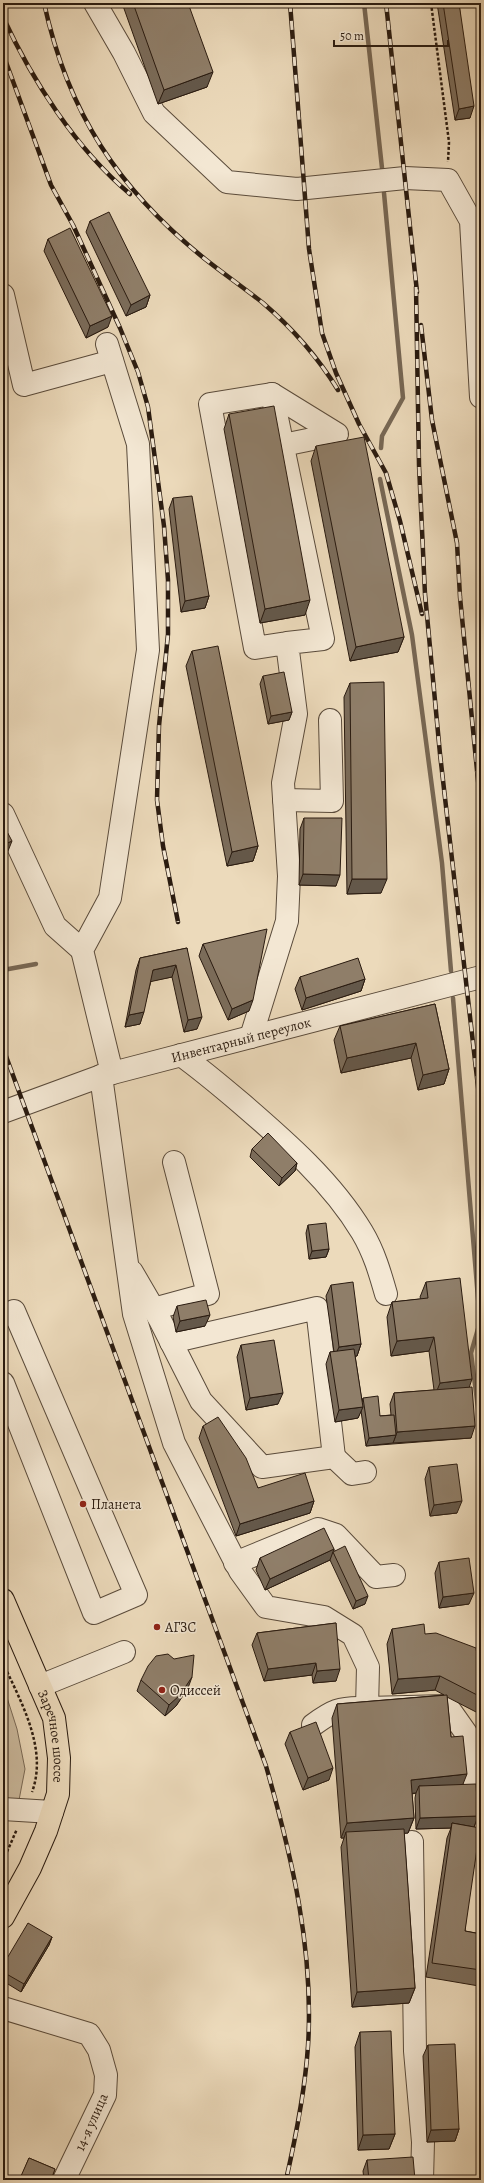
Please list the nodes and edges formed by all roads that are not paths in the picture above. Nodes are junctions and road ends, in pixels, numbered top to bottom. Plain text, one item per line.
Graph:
1 (95, 3) edge
2 (3, 295) edge
3 (272, 394) junction
4 (481, 397) edge
5 (283, 445) junction
6 (286, 643) junction
7 (330, 720) dead end
8 (284, 800) junction
9 (3, 814) edge
10 (82, 950) junction
11 (481, 977) edge
12 (251, 1037) junction
13 (181, 1055) junction
14 (106, 1075) junction
15 (3, 1112) edge
16 (174, 1162) dead end
17 (127, 1262) junction
18 (386, 1294) dead end
19 (153, 1309) junction
20 (3, 1316) edge
21 (171, 1342) junction
22 (3, 1383) edge
23 (334, 1457) junction
24 (365, 1472) dead end
25 (235, 1563) junction
26 (394, 1575) dead end
27 (3, 1600) edge
28 (124, 1652) dead end
29 (40, 1686) junction
30 (367, 1708) junction
31 (313, 1724) edge
32 (474, 1782) dead end
33 (3, 1809) edge
34 (52, 1812) junction
35 (412, 1842) dead end
36 (3, 1917) edge
37 (3, 2008) edge
38 (64, 2180) edge
39 (422, 2180) edge

1 - 4 street
2 - 10 street
3 - 5 street
3 - 5 street
3 - 6 street
5 - 6 street
6 - 8 street
7 - 8 street
8 - 12 street
9 - 10 street
10 - 14 street
11 - 12 street, Инвентарный переулок
12 - 13 street, Инвентарный переулок
13 - 14 street, Инвентарный переулок
13 - 18 street
14 - 15 street, Инвентарный переулок
14 - 17 street
16 - 19 street
17 - 19 street
17 - 25 street
19 - 21 street
20 - 22 street
21 - 23 street
21 - 23 street
23 - 24 street
25 - 26 street
25 - 30 street
27 - 29 main road, Заречное шоссе
28 - 29 street
29 - 34 main road, Заречное шоссе
30 - 31 street
30 - 32 street
33 - 34 street
34 - 36 main road, Заречное шоссе
35 - 39 street
37 - 38 street, 14-я улица

